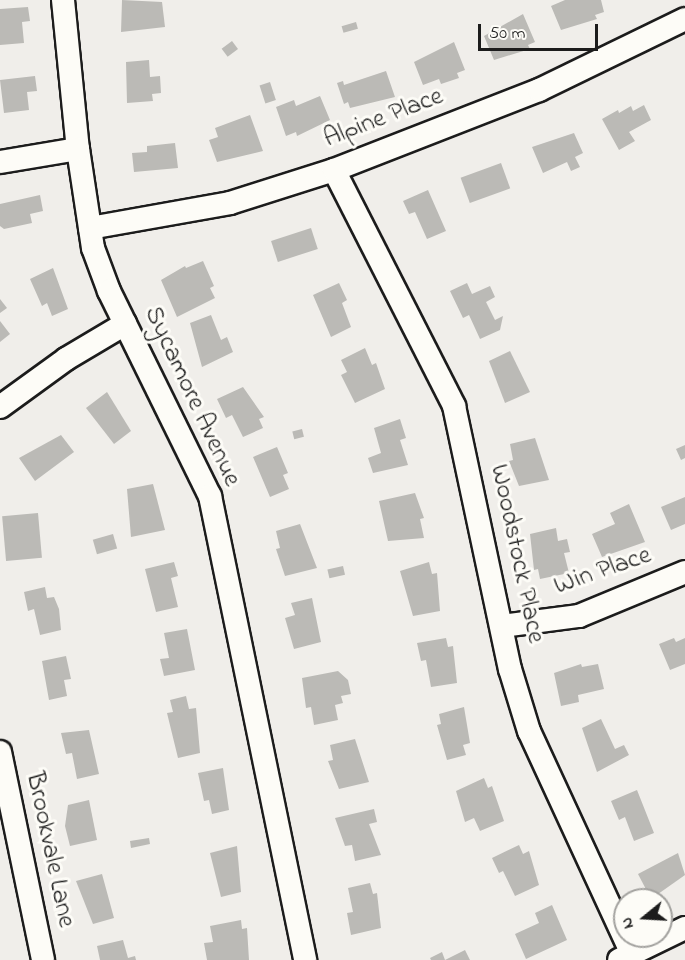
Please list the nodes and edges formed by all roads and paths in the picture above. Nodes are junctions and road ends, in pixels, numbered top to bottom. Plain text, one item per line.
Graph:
1 (63, 0) edge
2 (685, 19) edge
3 (78, 148) junction
4 (0, 162) edge
5 (334, 170) junction
6 (90, 228) junction
7 (125, 324) junction
8 (0, 406) edge
9 (685, 572) edge
10 (502, 626) junction
11 (0, 752) edge
12 (685, 928) edge
13 (626, 957) edge
14 (43, 960) edge
15 (305, 960) edge

1 - 3 street, Sycamore Avenue
2 - 5 street, Alpine Place
3 - 4 street
3 - 6 street, Sycamore Avenue
5 - 6 street, Alpine Place
5 - 10 street, Woodstock Place
6 - 7 street, Sycamore Avenue
7 - 8 street
7 - 15 street, Sycamore Avenue
9 - 10 street, Win Place
10 - 13 street, Woodstock Place
11 - 14 street, Brookvale Lane
12 - 13 street

